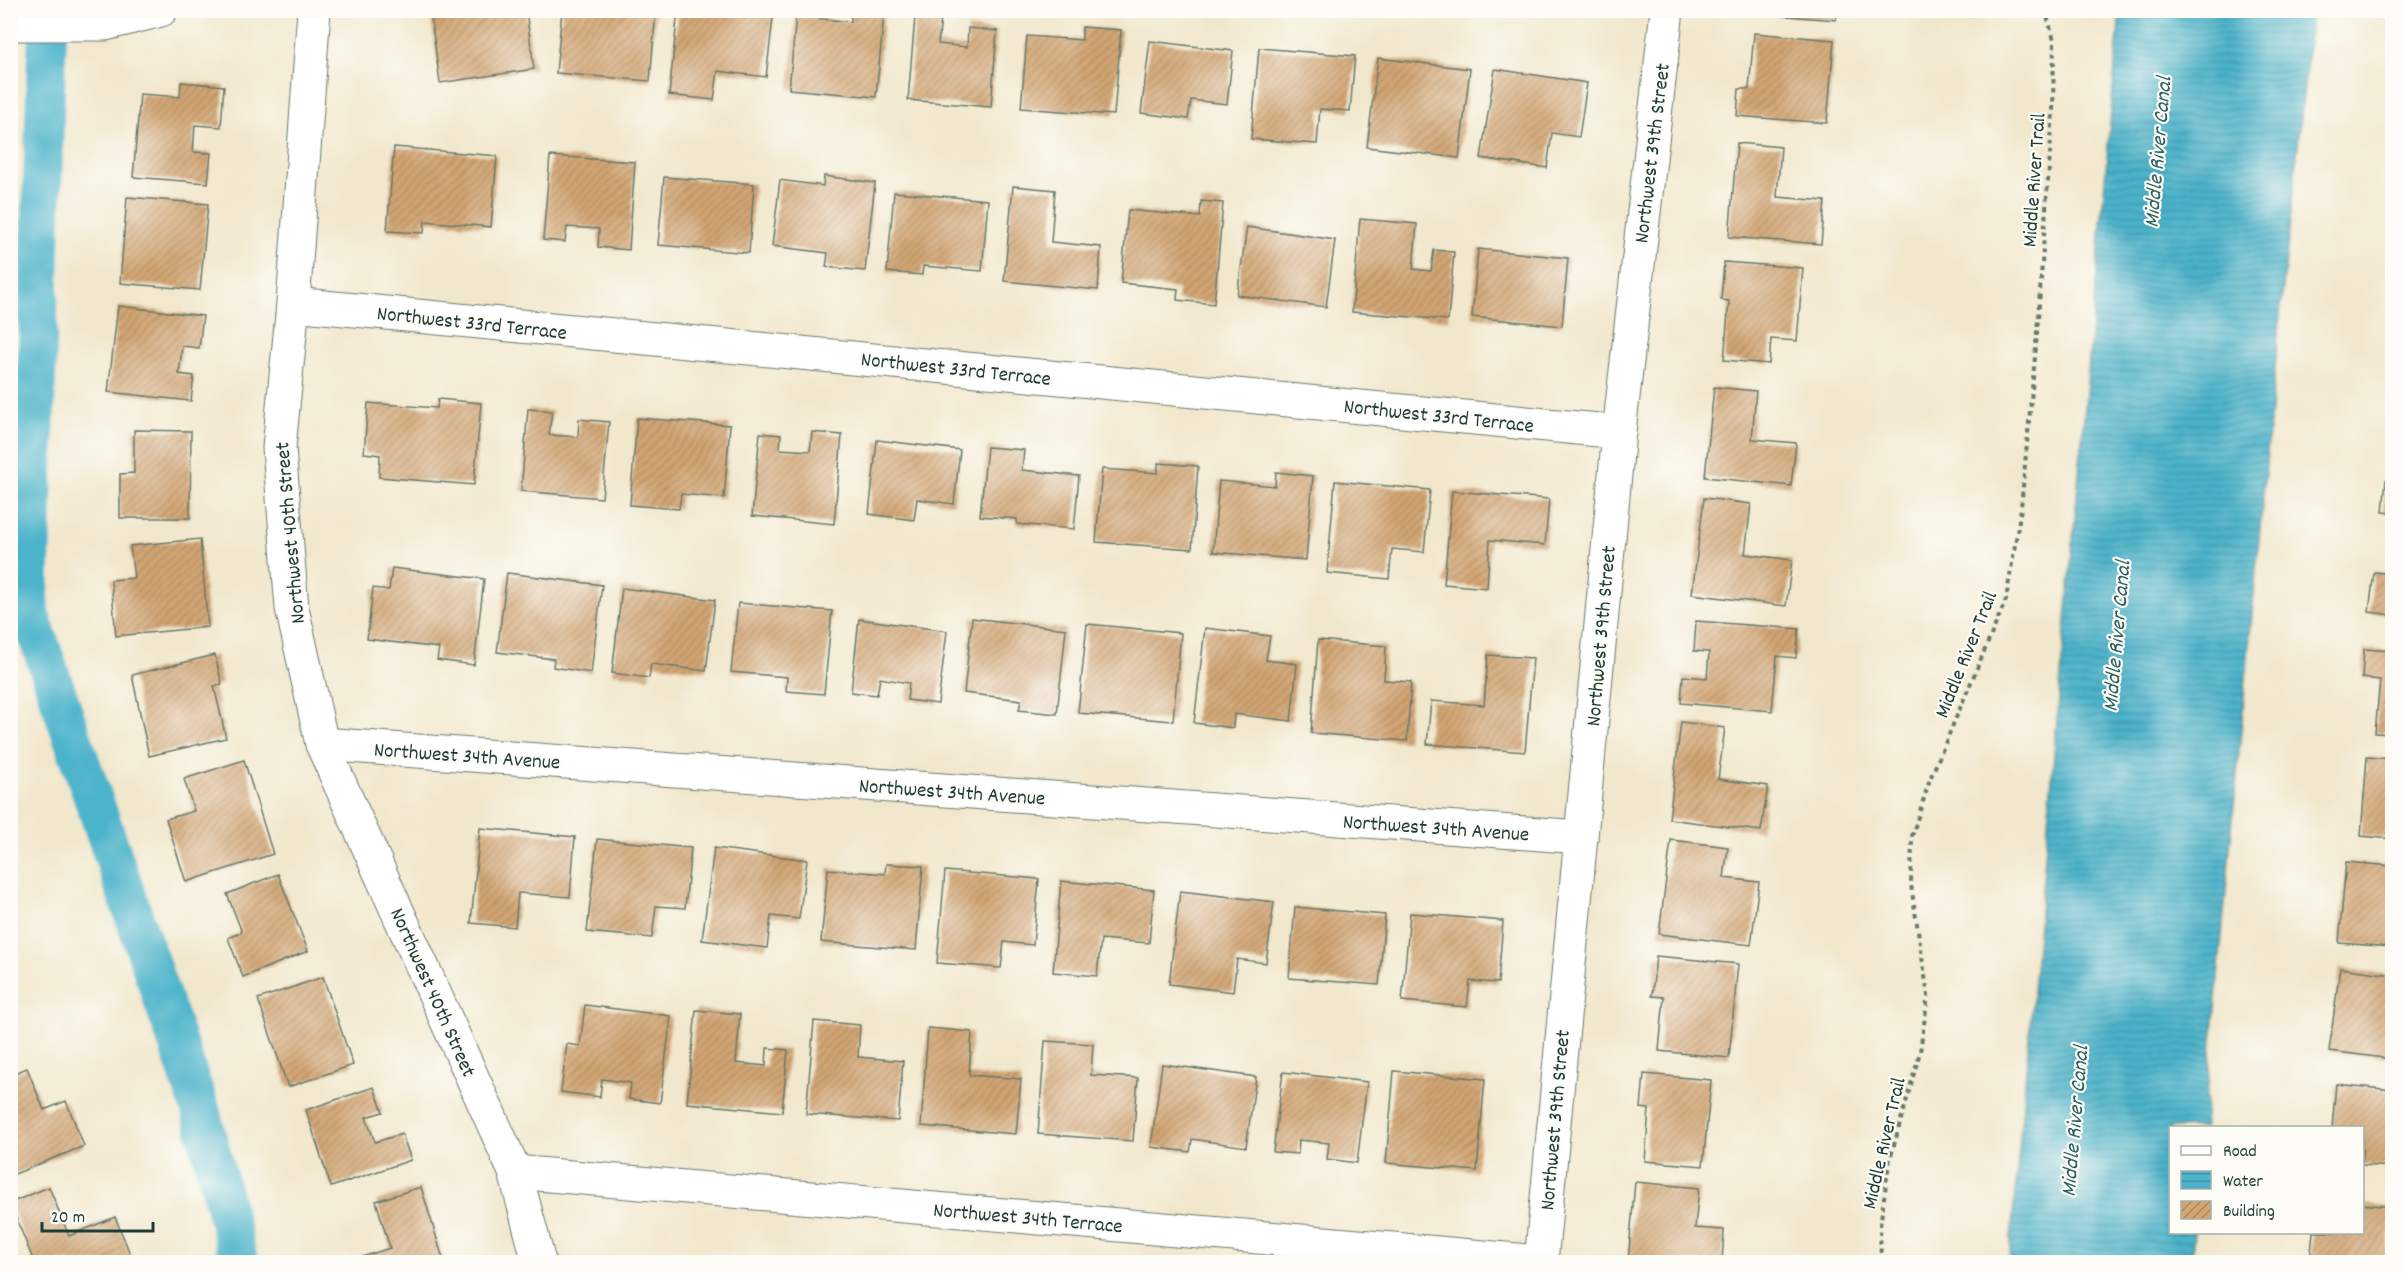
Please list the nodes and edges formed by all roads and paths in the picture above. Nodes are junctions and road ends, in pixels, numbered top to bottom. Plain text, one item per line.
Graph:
1 (161, 10) edge
2 (314, 10) edge
3 (1667, 10) edge
4 (2045, 10) edge
5 (10, 24) edge
6 (293, 304) junction
7 (1619, 432) junction
8 (322, 744) junction
9 (1581, 837) junction
10 (515, 1172) junction
11 (1541, 1262) edge
12 (539, 1263) edge
13 (1881, 1263) edge

1 - 5 street
2 - 6 street, Northwest 40th Street
3 - 7 street, Northwest 39th Street
4 - 13 path, Middle River Trail
6 - 7 street, Northwest 33rd Terrace
6 - 8 street, Northwest 40th Street
7 - 9 street, Northwest 39th Street
8 - 9 street, Northwest 34th Avenue
8 - 10 street, Northwest 40th Street
9 - 11 street, Northwest 39th Street
10 - 11 street, Northwest 34th Terrace
10 - 12 street, Northwest 40th Street

